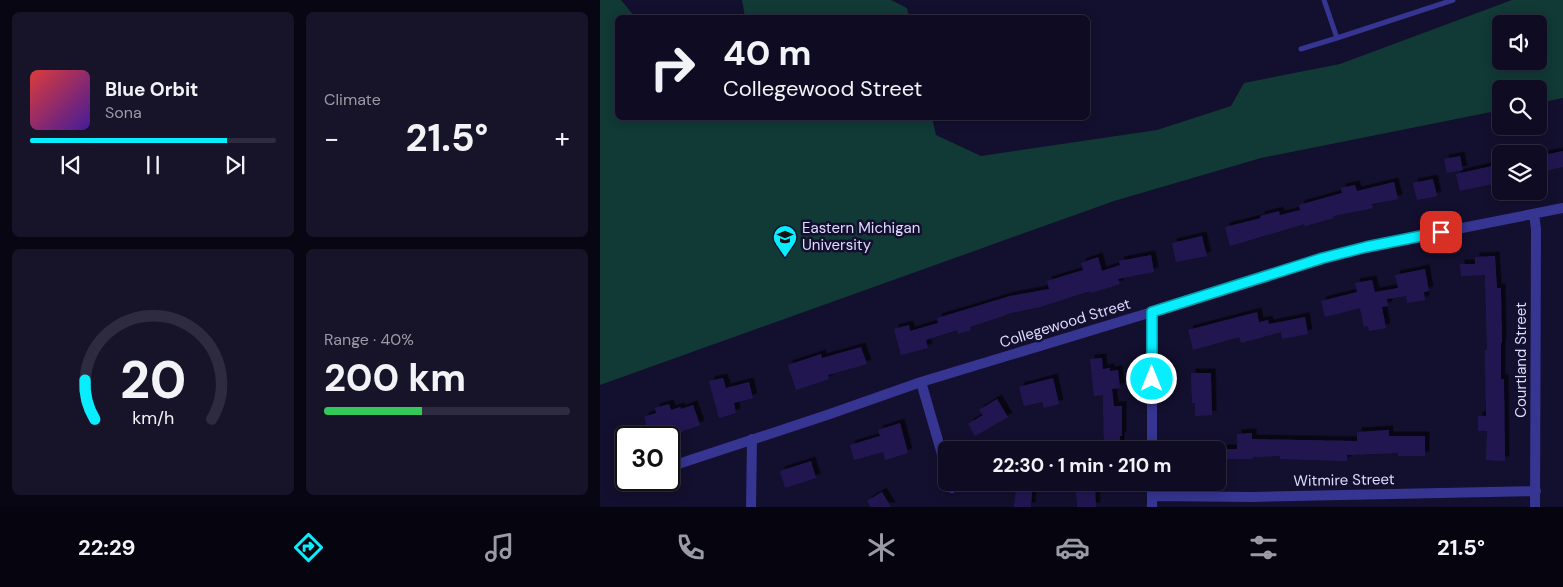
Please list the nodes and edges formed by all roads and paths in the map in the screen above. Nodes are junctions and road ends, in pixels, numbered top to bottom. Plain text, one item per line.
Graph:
1 (1324, 0) edge
2 (1453, 0) edge
3 (1337, 38) junction
4 (1301, 49) dead end
5 (1563, 208) edge
6 (1534, 214) junction
7 (1152, 312) junction
8 (921, 382) junction
9 (752, 439) junction
10 (938, 441) edge
11 (1152, 441) edge
12 (680, 463) edge
13 (1152, 491) edge
14 (1536, 491) junction
15 (1152, 496) junction
16 (750, 507) edge
17 (1152, 507) edge
18 (1535, 507) edge

1 - 3 lane
2 - 3 lane
3 - 4 lane
5 - 6 street, Collegewood Street
6 - 7 street, Collegewood Street
6 - 14 street, Courtland Street
7 - 8 street, Collegewood Street
7 - 11 street
8 - 9 street, Collegewood Street
8 - 10 street
9 - 12 street, Collegewood Street
9 - 16 street
13 - 15 street
14 - 15 street, Witmire Street
14 - 18 street, Courtland Street
15 - 17 street

